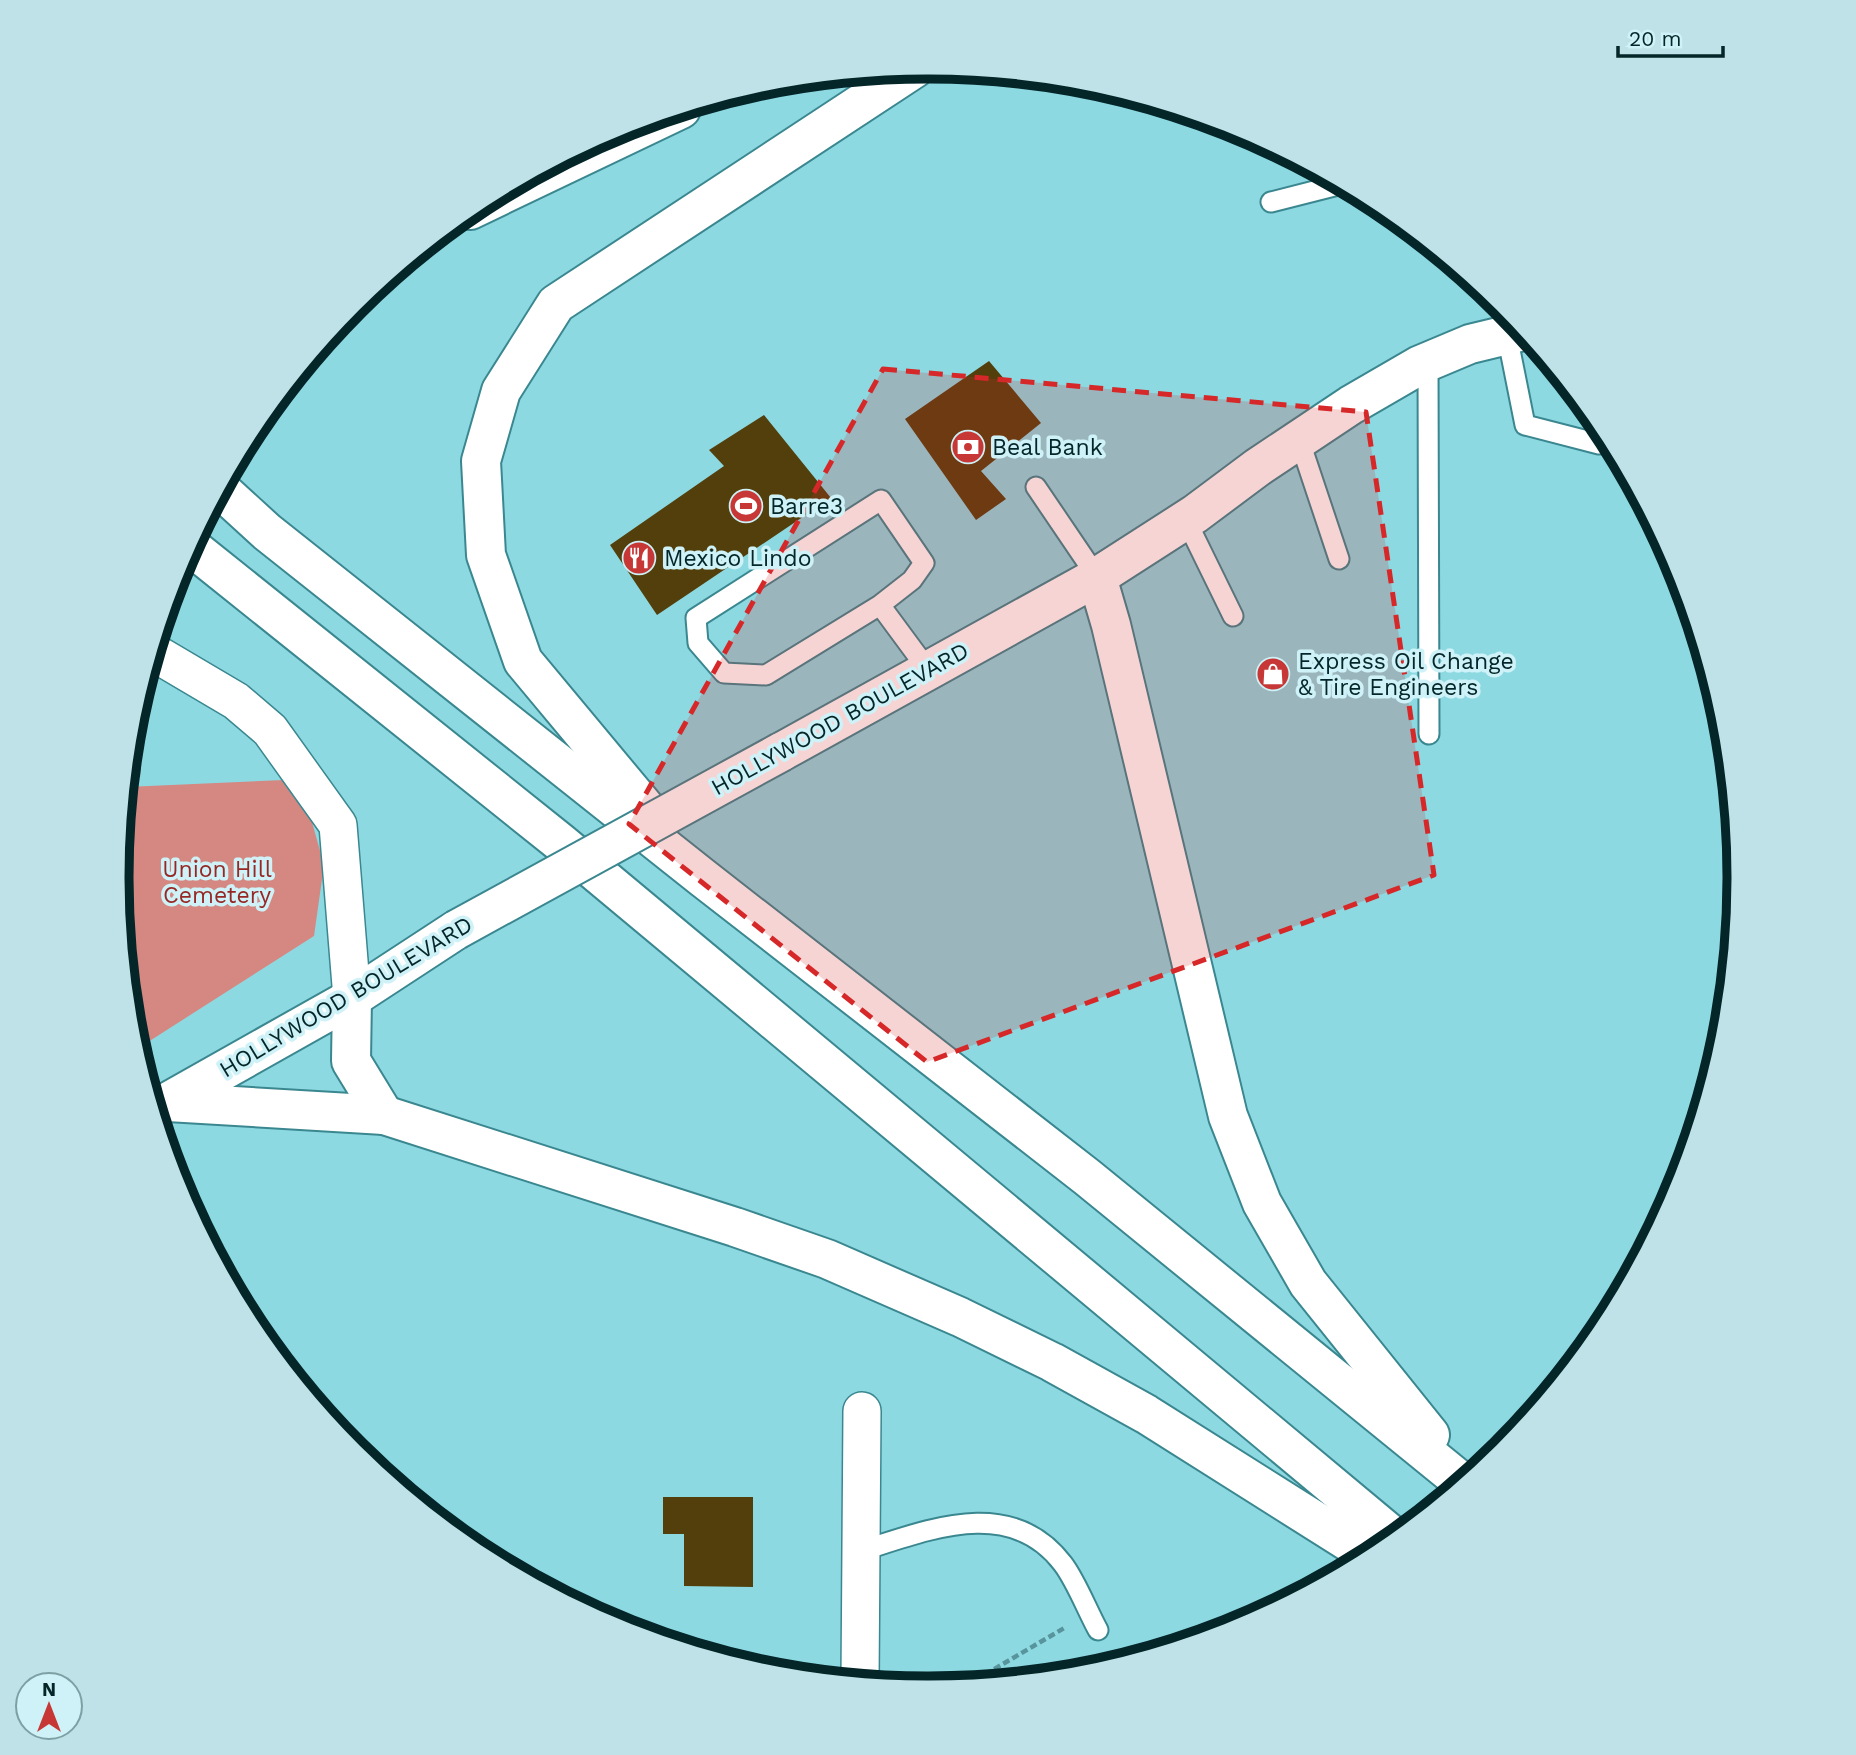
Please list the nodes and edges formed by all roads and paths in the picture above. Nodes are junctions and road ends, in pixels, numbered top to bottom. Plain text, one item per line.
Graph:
1 (897, 80) edge
2 (1329, 187) edge
3 (1271, 202) dead end
4 (1513, 334) edge
5 (1515, 337) edge
6 (1428, 362) junction
7 (1299, 439) junction
8 (1598, 444) edge
9 (1036, 487) dead end
10 (227, 495) edge
11 (1186, 520) junction
12 (199, 552) edge
13 (1339, 559) dead end
14 (1097, 577) junction
15 (880, 605) junction
16 (1233, 616) dead end
17 (161, 657) edge
18 (928, 670) junction
19 (1429, 734) dead end
20 (703, 878) junction
21 (352, 998) junction
22 (162, 1105) edge
23 (384, 1115) junction
24 (862, 1411) dead end
25 (1459, 1474) edge
26 (1458, 1475) edge
27 (1387, 1531) edge
28 (1360, 1549) edge
29 (861, 1551) junction
30 (1094, 1622) joint
31 (860, 1673) edge
32 (989, 1674) edge

1 - 20 main road
2 - 3 lane
4 - 6 main road, HOLLYWOOD BOULEVARD
5 - 8 lane
6 - 7 main road, HOLLYWOOD BOULEVARD
6 - 19 lane
7 - 11 main road, HOLLYWOOD BOULEVARD
7 - 13 lane
9 - 14 lane
10 - 20 main road
11 - 14 main road, HOLLYWOOD BOULEVARD
11 - 16 lane
12 - 27 main road
14 - 18 main road, HOLLYWOOD BOULEVARD
14 - 25 main road
15 - 15 lane
15 - 18 lane
17 - 21 street
18 - 21 main road, HOLLYWOOD BOULEVARD, bridge
20 - 26 main road
21 - 22 main road, HOLLYWOOD BOULEVARD
21 - 23 main road
22 - 23 main road
23 - 28 main road
24 - 29 street
29 - 30 lane
29 - 31 street
30 - 32 path

